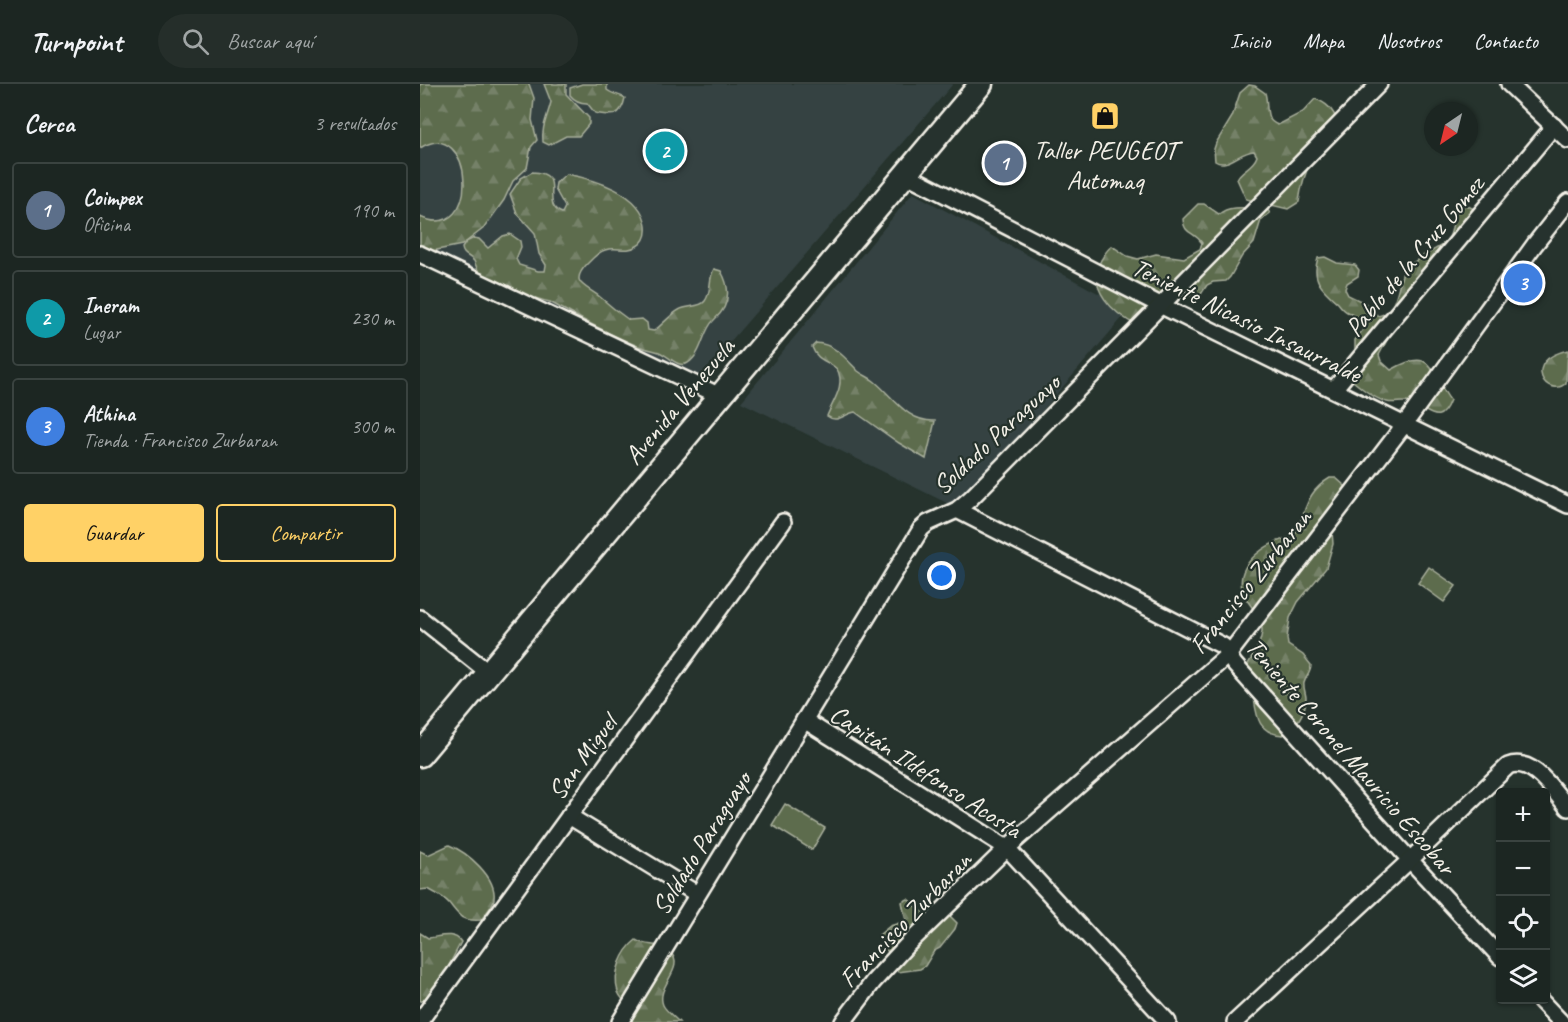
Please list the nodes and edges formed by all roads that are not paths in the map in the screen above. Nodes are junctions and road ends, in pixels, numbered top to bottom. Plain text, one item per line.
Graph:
1 (981, 84) edge
2 (1379, 84) edge
3 (1509, 84) edge
4 (1554, 126) junction
5 (1568, 140) edge
6 (906, 174) junction
7 (1568, 202) edge
8 (420, 254) edge
9 (1162, 306) junction
10 (1334, 389) junction
11 (720, 396) junction
12 (1404, 425) junction
13 (1568, 505) edge
14 (957, 510) junction
15 (783, 522) dead end
16 (420, 618) edge
17 (1229, 654) junction
18 (489, 673) junction
19 (804, 720) junction
20 (420, 755) edge
21 (1568, 808) edge
22 (569, 816) junction
23 (1007, 848) junction
24 (1410, 860) junction
25 (697, 894) junction
26 (1496, 953) edge
27 (1545, 1004) edge
28 (626, 1020) edge
29 (420, 1021) edge
30 (843, 1022) edge
31 (1168, 1022) edge
32 (1235, 1022) edge
33 (1561, 1022) edge

1 - 6 main road, Avenida Venezuela
2 - 9 street, Soldado Paraguayo
3 - 4 street
4 - 5 street
4 - 10 street, Pablo de la Cruz Gomez
6 - 9 street, Teniente Nicasio Insaurralde
6 - 11 main road, Avenida Venezuela
7 - 12 street, Francisco Zurbaran
8 - 11 street
9 - 10 street, Teniente Nicasio Insaurralde
9 - 14 street, Soldado Paraguayo
10 - 12 street, Teniente Nicasio Insaurralde
11 - 18 main road, Avenida Venezuela
12 - 13 street, Teniente Nicasio Insaurralde
12 - 17 street, Francisco Zurbaran
14 - 17 street, Teniente Coronel Mauricio Escobar
14 - 19 street, Soldado Paraguayo
15 - 22 street, San Miguel
16 - 18 street
17 - 23 street, Francisco Zurbaran
17 - 24 street, Teniente Coronel Mauricio Escobar
18 - 20 main road, Avenida Venezuela
19 - 23 street, Capitán Ildefonso Acosta
19 - 25 street, Soldado Paraguayo
21 - 24 street
22 - 25 street
22 - 29 street, San Miguel
23 - 30 street, Francisco Zurbaran
23 - 31 street, Capitán Ildefonso Acosta
24 - 26 street, Teniente Coronel Mauricio Escobar
24 - 32 street
25 - 28 street, Soldado Paraguayo
27 - 33 street

